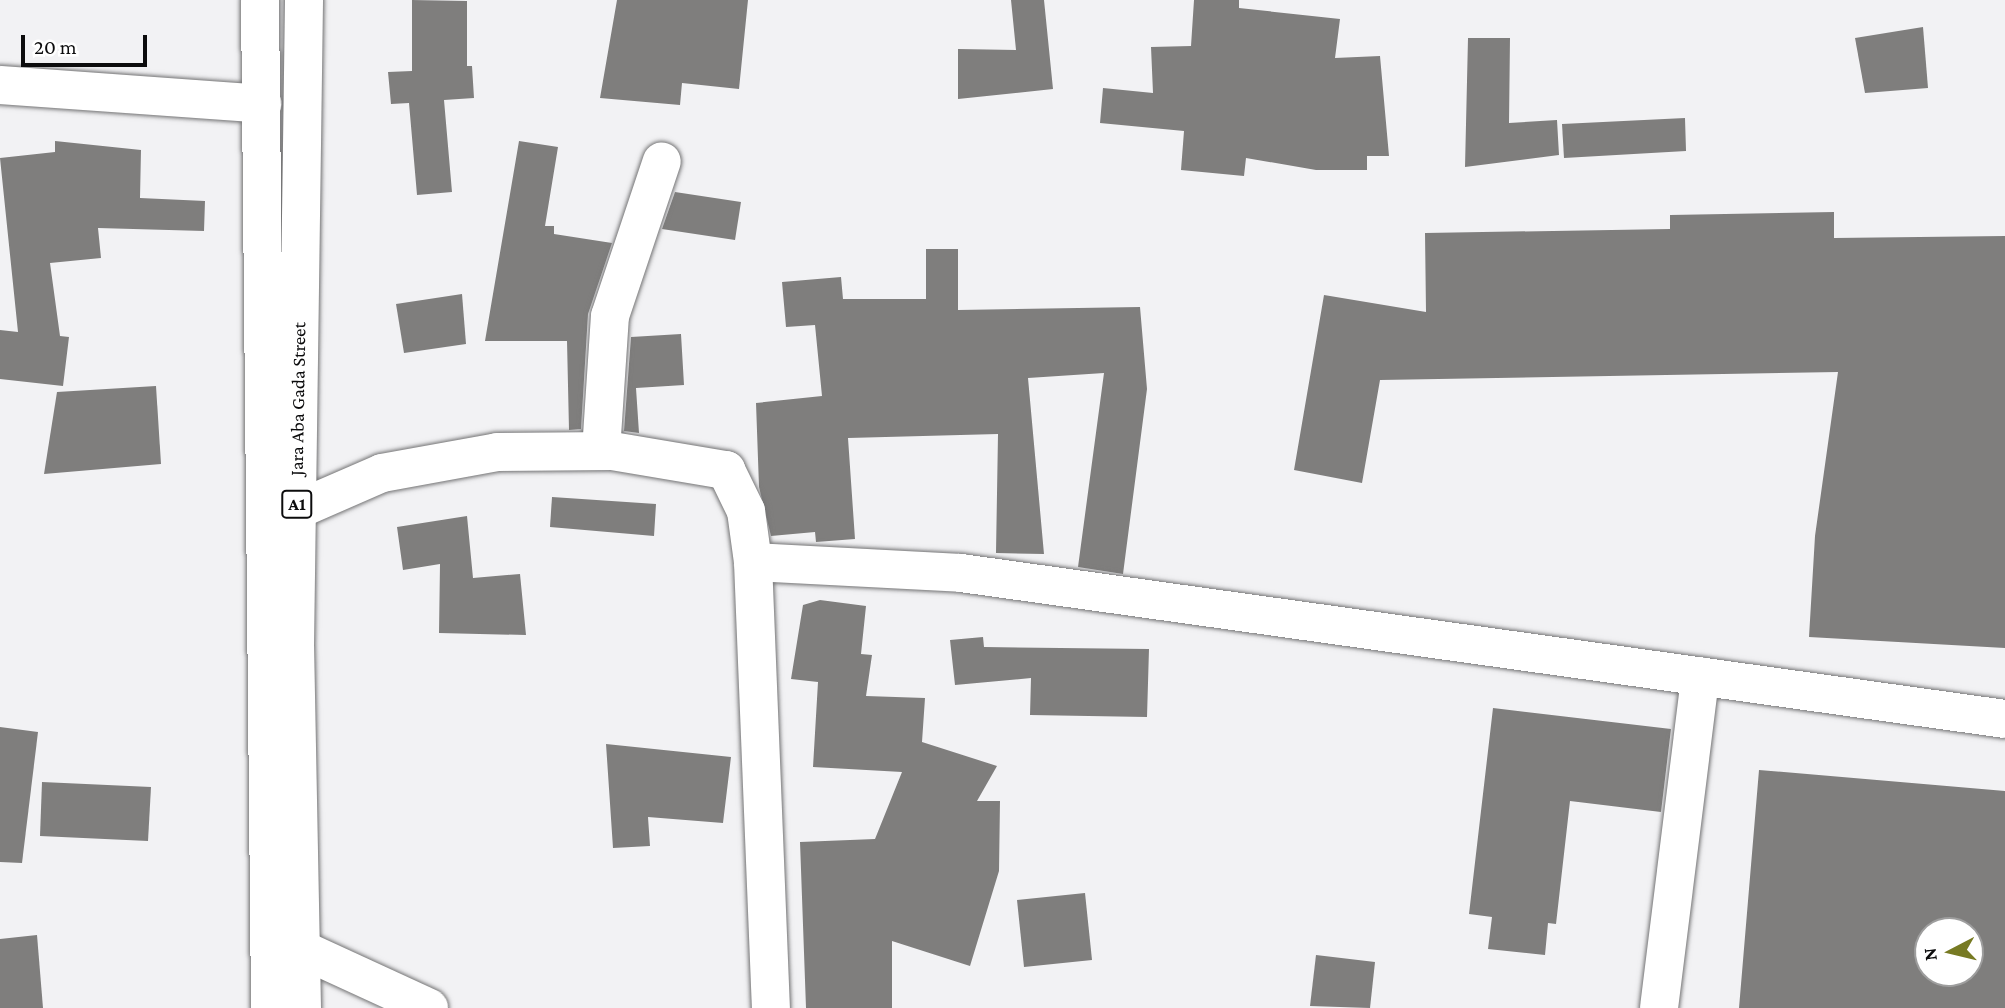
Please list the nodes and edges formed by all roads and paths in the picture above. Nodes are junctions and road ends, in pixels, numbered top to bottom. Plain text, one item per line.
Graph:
1 (260, 0) edge
2 (304, 0) edge
3 (0, 85) edge
4 (262, 104) junction
5 (662, 161) dead end
6 (601, 452) junction
7 (297, 510) junction
8 (753, 562) junction
9 (1700, 677) junction
10 (2005, 719) edge
11 (301, 949) junction
12 (270, 1008) edge
13 (302, 1008) edge
14 (429, 1008) edge
15 (771, 1008) edge
16 (1659, 1008) edge

1 - 4 street, Jara Aba Gada Street / A1
2 - 7 street, Jara Aba Gada Street / A1
3 - 4 street
4 - 12 street, Jara Aba Gada Street / A1
5 - 6 street
6 - 7 street
6 - 8 street
7 - 11 street, Jara Aba Gada Street / A1
8 - 9 street
8 - 15 street
9 - 10 street
9 - 16 street
11 - 13 street, Jara Aba Gada Street / A1
11 - 14 street

